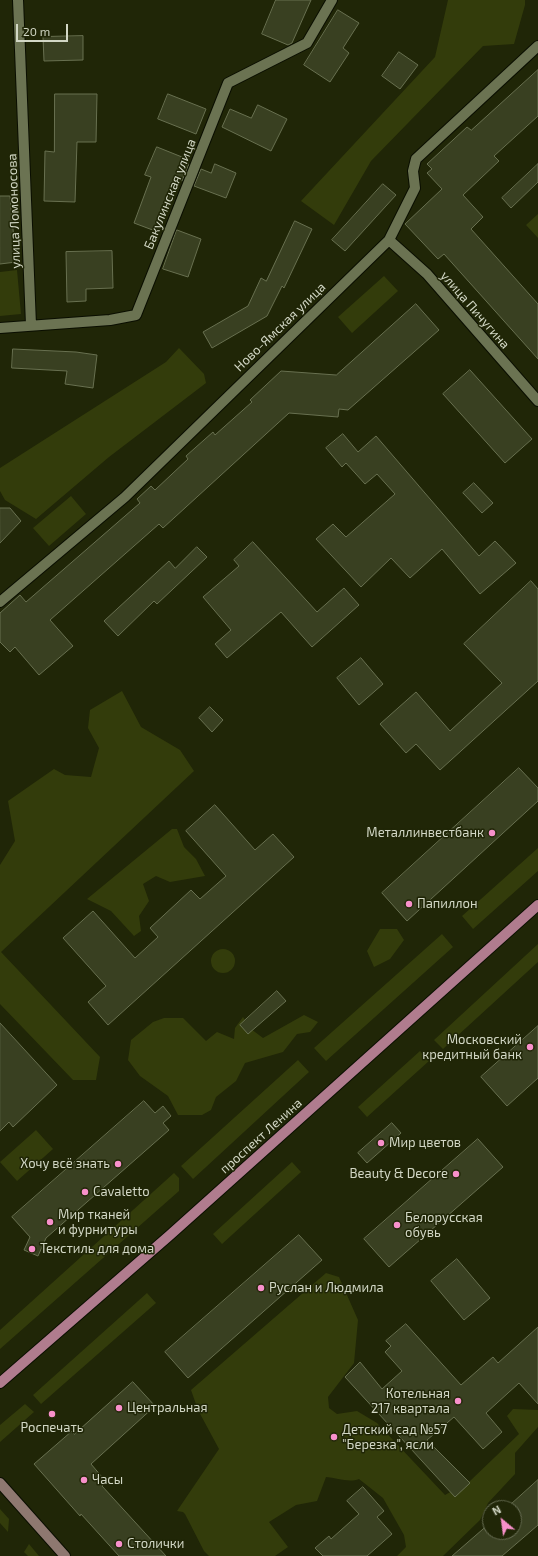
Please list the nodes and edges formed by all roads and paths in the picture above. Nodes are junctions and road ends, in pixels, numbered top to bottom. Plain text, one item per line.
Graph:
1 (18, 0) edge
2 (332, 0) edge
3 (538, 46) edge
4 (389, 240) junction
5 (31, 325) junction
6 (0, 328) edge
7 (538, 401) edge
8 (0, 602) edge
9 (538, 905) edge
10 (0, 1383) edge
11 (0, 1483) edge
12 (65, 1556) edge

1 - 5 street, улица Ломоносова
2 - 5 street, Бакулинская улица
3 - 4 street, Ново-Ямская улица
4 - 7 street, улица Пичугина
4 - 8 street, Ново-Ямская улица
5 - 6 street, Бакулинская улица
9 - 10 main road, проспект Ленина
11 - 12 street

